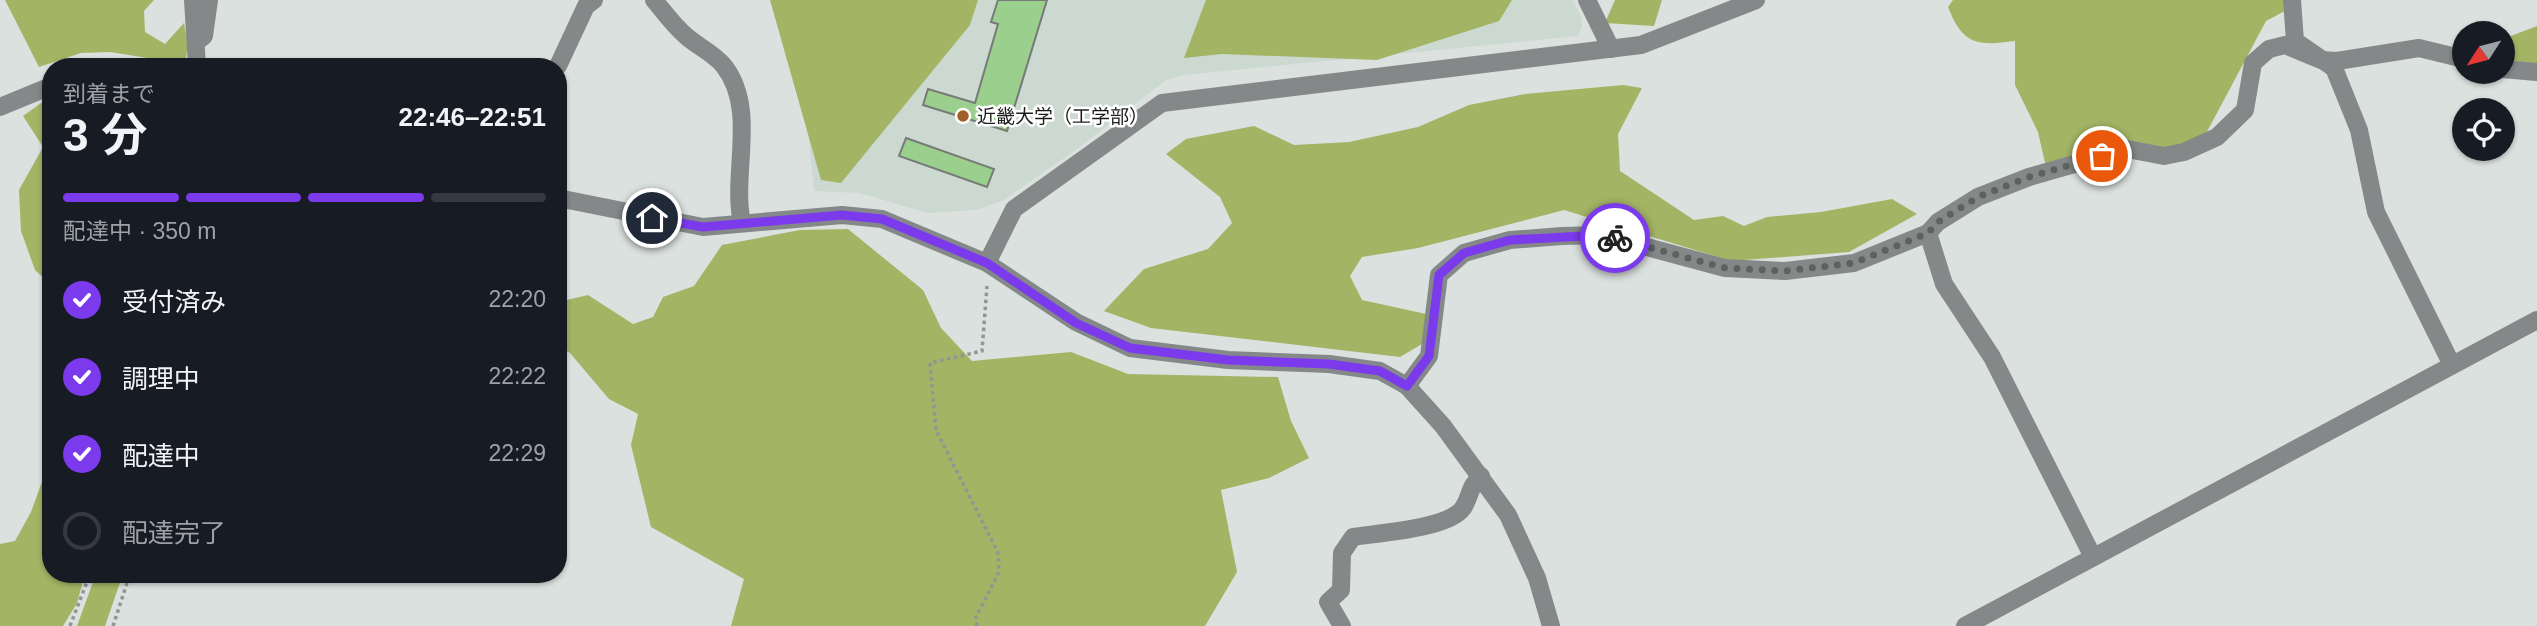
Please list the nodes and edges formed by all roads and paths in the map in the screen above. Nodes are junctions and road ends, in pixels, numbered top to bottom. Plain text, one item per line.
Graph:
1 (193, 0) edge
2 (209, 0) edge
3 (594, 0) edge
4 (654, 0) edge
5 (1587, 0) edge
6 (1756, 0) edge
7 (2292, 0) edge
8 (196, 43) junction
9 (1611, 50) junction
10 (2452, 56) edge
11 (197, 58) edge
12 (562, 58) edge
13 (2321, 60) junction
14 (2515, 70) edge
15 (2537, 72) edge
16 (42, 90) edge
17 (0, 107) edge
18 (567, 200) edge
19 (742, 223) junction
20 (1928, 233) junction
21 (987, 263) junction
22 (2537, 320) edge
23 (2452, 365) junction
24 (1407, 386) junction
25 (1481, 476) junction
26 (2093, 557) junction
27 (87, 583) edge
28 (127, 583) dead end
29 (1975, 624) edge
30 (70, 626) edge
31 (113, 626) edge
32 (977, 626) edge
33 (1342, 626) edge
34 (1551, 626) edge

1 - 8 street
2 - 8 street
3 - 12 street
4 - 19 street
5 - 9 street
6 - 9 street
7 - 13 street
8 - 11 street
9 - 21 street
10 - 13 street
13 - 20 street
13 - 23 street
14 - 15 street
16 - 17 street
18 - 19 street
19 - 21 street
20 - 24 street
20 - 26 street
21 - 24 street
21 - 32 path
22 - 23 street
23 - 26 street
24 - 25 street
25 - 33 street
25 - 34 street
26 - 29 street
27 - 30 path
28 - 31 path

